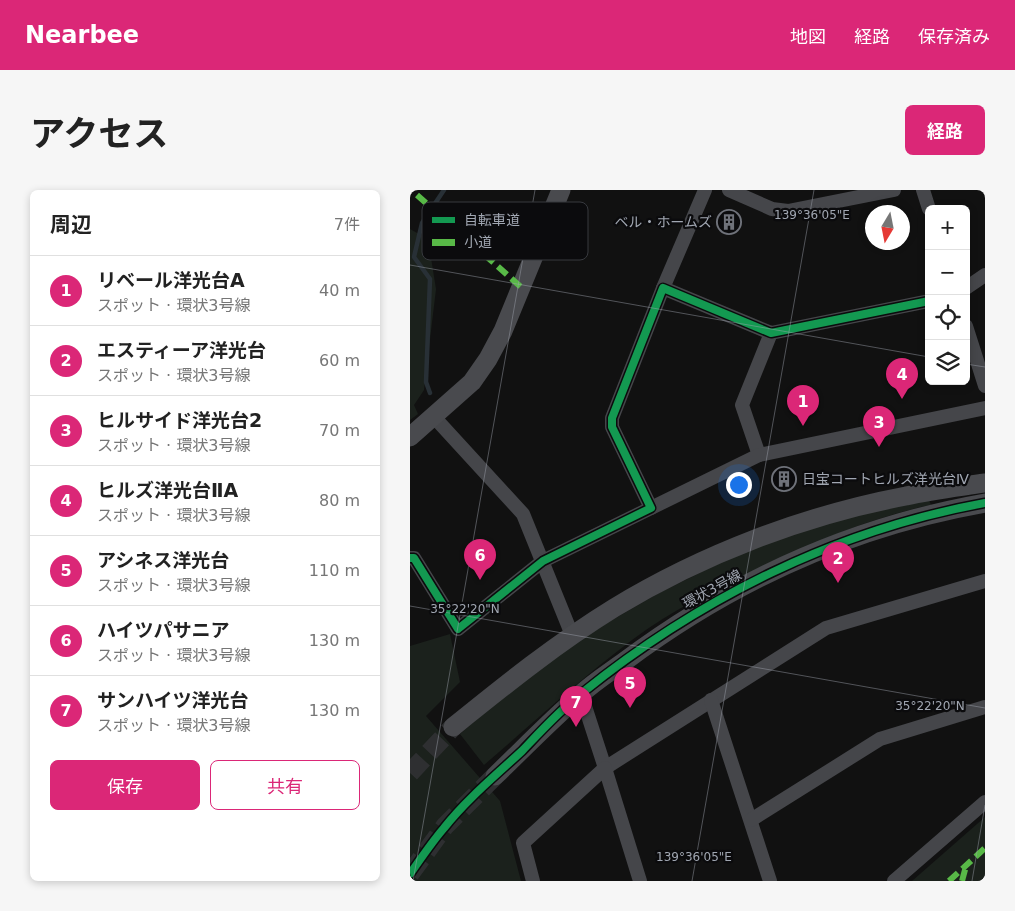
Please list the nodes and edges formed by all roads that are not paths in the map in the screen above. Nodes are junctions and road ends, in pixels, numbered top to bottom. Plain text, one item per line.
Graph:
1 (561, 190) edge
2 (705, 190) edge
3 (729, 190) edge
4 (894, 190) edge
5 (923, 190) edge
6 (556, 202) edge
7 (928, 205) edge
8 (532, 260) edge
9 (985, 275) edge
10 (970, 285) edge
11 (663, 288) junction
12 (925, 302) edge
13 (771, 333) junction
14 (970, 339) edge
15 (985, 386) edge
16 (985, 408) edge
17 (434, 418) junction
18 (410, 437) edge
19 (759, 455) junction
20 (985, 483) edge
21 (985, 503) edge
22 (651, 508) junction
23 (410, 558) edge
24 (543, 562) junction
25 (985, 581) edge
26 (572, 635) junction
27 (580, 694) junction
28 (711, 700) junction
29 (985, 707) edge
30 (453, 727) tunnel mouth
31 (605, 768) junction
32 (496, 776) tunnel mouth
33 (985, 802) edge
34 (751, 820) junction
35 (533, 881) edge
36 (640, 881) edge
37 (770, 881) edge
38 (894, 881) edge

1 - 6 street
2 - 11 street
3 - 4 street
5 - 7 street
8 - 17 street
9 - 10 street
11 - 13 street
11 - 22 street
12 - 13 street
13 - 19 street
14 - 15 street
16 - 19 street
17 - 18 street
17 - 24 street
19 - 22 street
20 - 26 street, 環状3号線
21 - 27 street, 環状3号線
22 - 24 street
23 - 24 street
24 - 26 street
25 - 28 street
26 - 30 street, 環状3号線
27 - 31 street
27 - 32 street, 環状3号線
28 - 31 street
28 - 34 street
29 - 34 street
31 - 35 street
31 - 36 street
33 - 38 street
34 - 37 street

